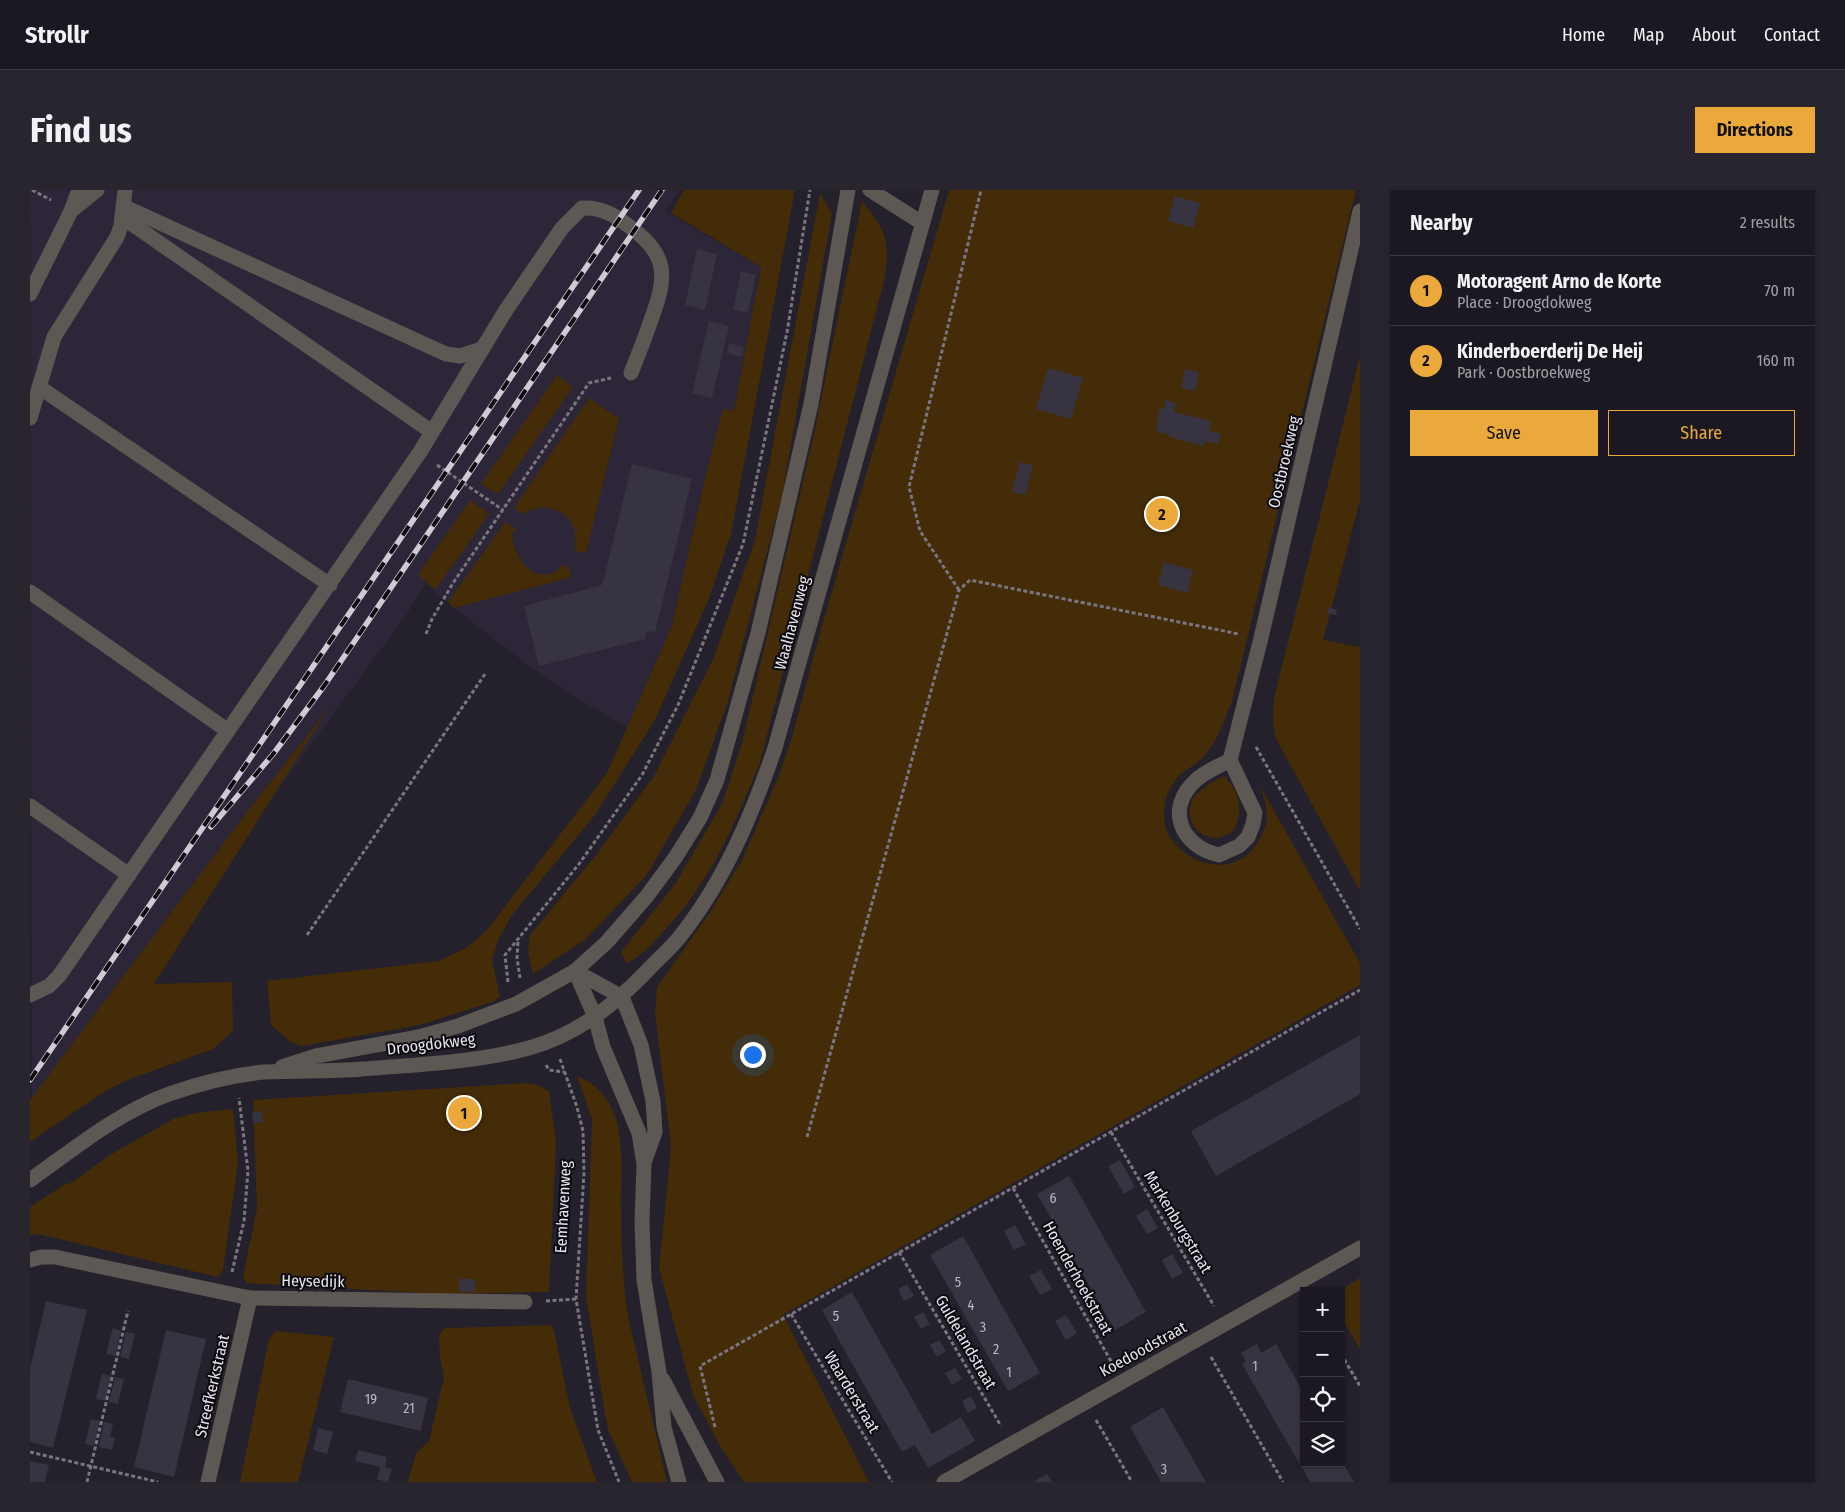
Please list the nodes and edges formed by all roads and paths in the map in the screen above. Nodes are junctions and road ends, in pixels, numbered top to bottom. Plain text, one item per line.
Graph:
1 (79, 190) edge
2 (97, 190) edge
3 (125, 190) edge
4 (810, 190) edge
5 (848, 190) edge
6 (870, 190) edge
7 (932, 190) edge
8 (981, 190) edge
9 (72, 211) junction
10 (123, 211) junction
11 (1360, 211) edge
12 (922, 223) junction
13 (30, 294) edge
14 (482, 349) junction
15 (631, 373) joint
16 (39, 387) junction
17 (30, 418) edge
18 (432, 432) junction
19 (330, 584) junction
20 (959, 590) junction
21 (30, 592) edge
22 (426, 634) dead end
23 (1261, 638) junction
24 (485, 674) dead end
25 (1240, 721) junction
26 (228, 731) junction
27 (1230, 760) junction
28 (30, 806) edge
29 (129, 875) junction
30 (1360, 929) edge
31 (307, 935) dead end
32 (575, 971) junction
33 (1360, 990) edge
34 (30, 995) edge
35 (529, 996) junction
36 (622, 997) junction
37 (595, 1017) junction
38 (553, 1040) junction
39 (264, 1072) junction
40 (237, 1077) junction
41 (1111, 1132) junction
42 (807, 1137) dead end
43 (644, 1164) junction
44 (30, 1180) edge
45 (1012, 1188) junction
46 (1360, 1248) edge
47 (899, 1252) junction
48 (30, 1260) edge
49 (227, 1292) junction
50 (250, 1298) junction
51 (576, 1299) junction
52 (525, 1302) joint
53 (128, 1311) dead end
54 (791, 1314) junction
55 (1224, 1323) junction
56 (1200, 1338) junction
57 (1345, 1361) edge
58 (658, 1372) junction
59 (1122, 1380) junction
60 (1360, 1386) edge
61 (1086, 1402) junction
62 (716, 1432) dead end
63 (1012, 1444) junction
64 (30, 1452) edge
65 (91, 1466) junction
66 (88, 1482) edge
67 (158, 1482) edge
68 (208, 1482) edge
69 (619, 1482) edge
70 (679, 1482) edge
71 (716, 1482) edge
72 (892, 1482) edge
73 (944, 1482) edge
74 (1132, 1482) edge
75 (1283, 1482) edge

1 - 9 street
2 - 9 street
3 - 10 street
4 - 35 path
5 - 32 street, Waalhavenweg
6 - 12 street
7 - 12 street, Waalhavenweg
8 - 20 path
9 - 13 street
10 - 14 street
10 - 16 street
10 - 18 street
11 - 23 street, Oostbroekweg
12 - 36 street, Waalhavenweg
14 - 15 street
14 - 18 street
15 - 22 path
16 - 17 street
16 - 19 street
18 - 19 street
19 - 26 street
20 - 23 path
20 - 42 path
21 - 26 street
23 - 25 street, Oostbroekweg
24 - 31 path
25 - 27 street, Oostbroekweg
25 - 30 path
26 - 29 street
27 - 27 street
28 - 29 street
29 - 34 street
32 - 35 street, Droogdokweg
32 - 36 street
32 - 37 street
33 - 41 path
35 - 39 street, Droogdokweg
36 - 37 street, Waalhavenweg
36 - 43 street
37 - 38 street, Droogdokweg
37 - 43 street
38 - 39 street, Droogdokweg
38 - 51 path, Eemhavenweg
39 - 40 street, Droogdokweg
40 - 44 street, Droogdokweg
40 - 49 path
41 - 45 path
41 - 55 path, Markenburgstraat
43 - 58 street
45 - 47 path
45 - 59 path, Hoenderhoekstraat
46 - 55 street, Koedoodstraat
47 - 54 path
47 - 63 path, Guldelandstraat
48 - 49 street, Heysedijk
49 - 50 street, Heysedijk
50 - 52 street, Heysedijk
50 - 68 street, Streefkerkstraat
51 - 52 path
51 - 69 path, Eemhavenweg
53 - 65 path
54 - 62 path
54 - 72 path, Waarderstraat
55 - 56 street, Koedoodstraat
56 - 59 street, Koedoodstraat
56 - 75 path
57 - 60 path
58 - 70 street
58 - 71 street
59 - 61 street, Koedoodstraat
61 - 63 street, Koedoodstraat
61 - 74 path
63 - 73 street, Koedoodstraat
64 - 65 path
65 - 66 path
65 - 67 path

